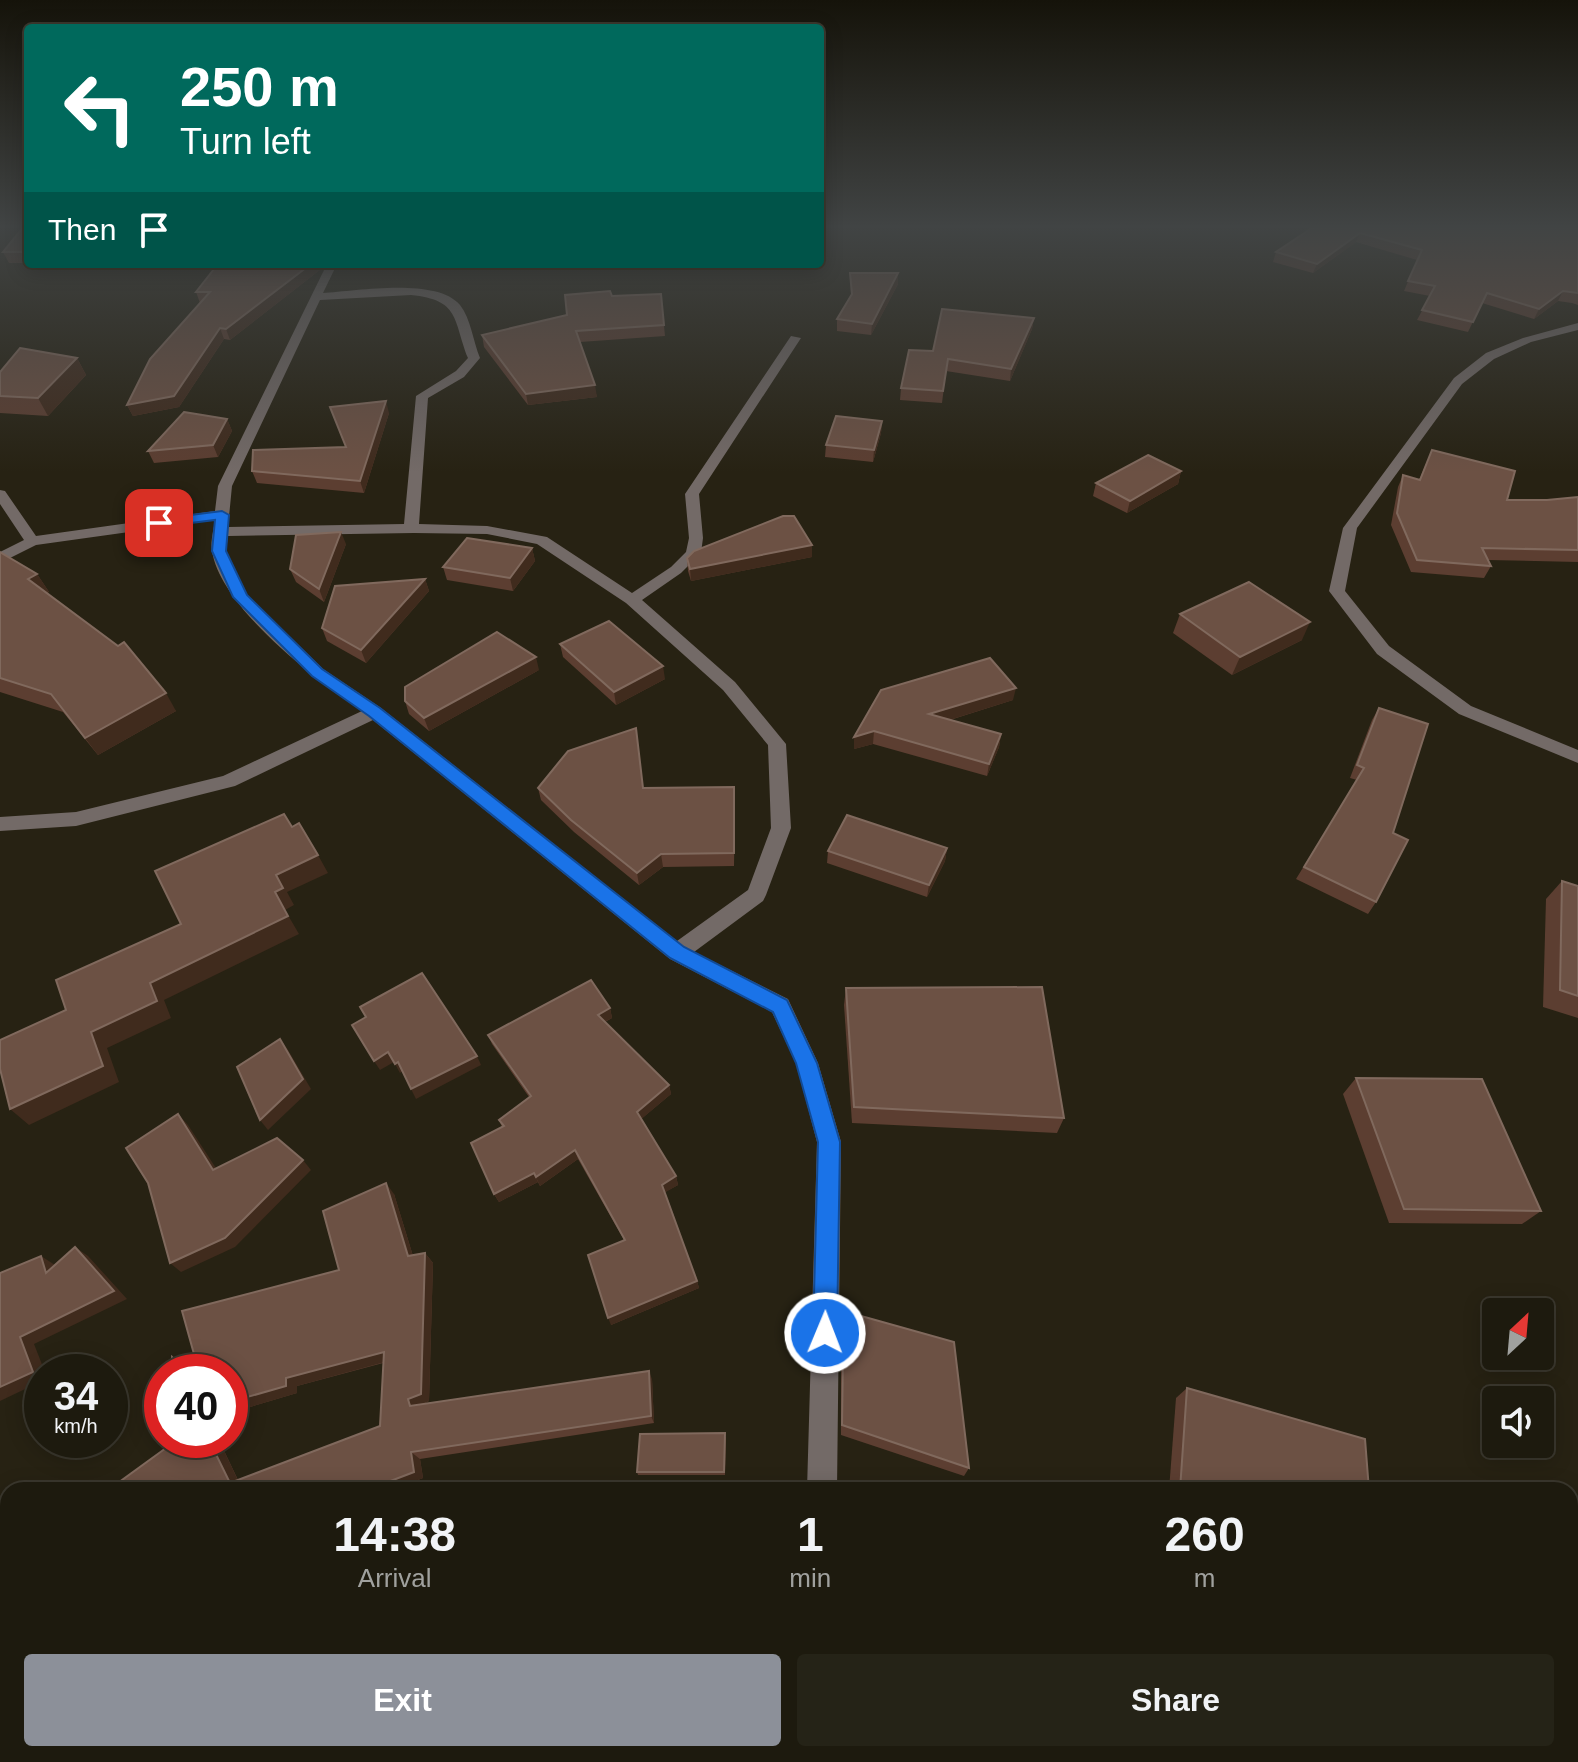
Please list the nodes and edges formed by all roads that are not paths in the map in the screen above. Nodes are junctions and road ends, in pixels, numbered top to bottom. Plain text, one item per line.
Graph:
1 (311, 308) edge
2 (456, 308) edge
3 (1578, 326) edge
4 (795, 338) dead end
5 (0, 494) edge
6 (222, 524) junction
7 (411, 529) junction
8 (32, 541) junction
9 (0, 558) edge
10 (632, 600) junction
11 (375, 712) junction
12 (1578, 757) edge
13 (0, 824) edge
14 (677, 953) junction
15 (822, 1482) edge

1 - 6 street
2 - 7 street
3 - 12 street
4 - 10 street
5 - 8 street
6 - 7 street
6 - 8 street
6 - 11 street
7 - 10 street
8 - 9 street
10 - 14 street
11 - 13 street
11 - 14 street
14 - 15 street

